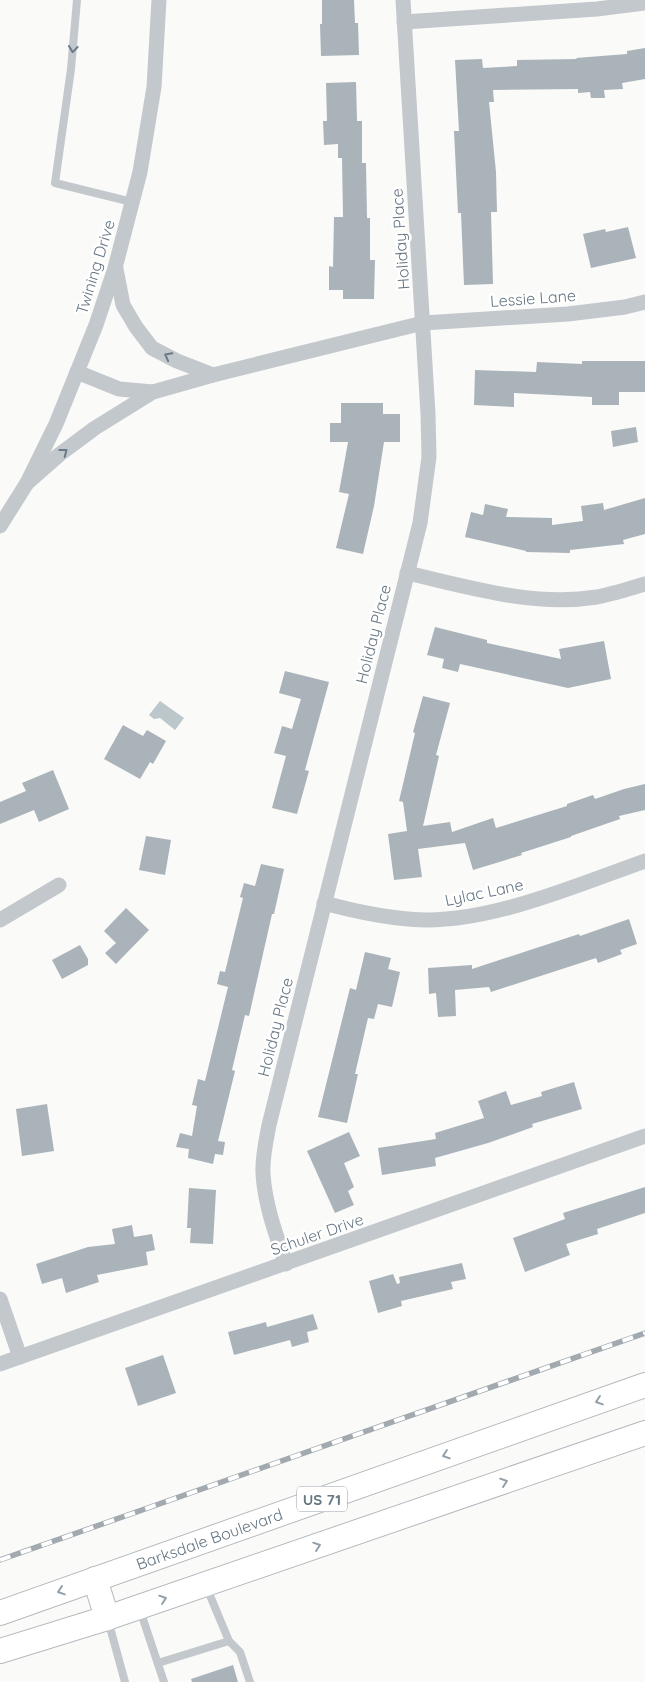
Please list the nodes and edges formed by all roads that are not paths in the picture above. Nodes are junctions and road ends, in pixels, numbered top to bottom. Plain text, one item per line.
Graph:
1 (77, 0) edge
2 (159, 0) edge
3 (403, 0) edge
4 (645, 3) edge
5 (404, 22) junction
6 (132, 202) junction
7 (116, 268) junction
8 (645, 302) edge
9 (423, 323) junction
10 (77, 372) junction
11 (213, 375) junction
12 (153, 392) junction
13 (27, 483) junction
14 (2, 519) edge
15 (407, 573) junction
16 (645, 584) edge
17 (645, 861) edge
18 (59, 885) dead end
19 (324, 904) junction
20 (0, 920) edge
21 (645, 1136) edge
22 (286, 1264) junction
23 (0, 1299) edge
24 (20, 1357) junction
25 (0, 1364) edge
26 (645, 1385) edge
27 (645, 1433) edge
28 (95, 1579) junction
29 (206, 1584) junction
30 (139, 1607) junction
31 (0, 1613) edge
32 (107, 1618) junction
33 (229, 1641) junction
34 (0, 1651) edge
35 (158, 1663) junction
36 (125, 1682) edge
37 (164, 1682) edge
38 (250, 1682) edge

1 -> 6 lane
2 - 6 street, Twining Drive
3 - 5 street, Holiday Place
4 - 5 street
5 - 9 street, Holiday Place
6 - 7 street, Twining Drive
7 - 10 street, Twining Drive
11 -> 7 street
8 - 9 street, Lessie Lane
9 - 11 street, Lessie Lane
9 - 15 street, Holiday Place
10 - 12 street
10 - 13 street, Twining Drive
11 - 12 street, Lessie Lane
13 -> 12 street
13 - 14 street, Twining Drive
15 - 16 street
15 - 19 street, Holiday Place
17 - 19 street, Lylac Lane
18 - 20 street
19 - 22 street, Holiday Place
21 - 22 street, Schuler Drive
22 - 24 street, Schuler Drive
23 - 24 street
24 - 25 street, Schuler Drive
26 -> 28 main road, Barksdale Boulevard / US 71
29 -> 27 main road, US 71
28 -> 31 main road, Barksdale Boulevard / US 71
28 - 32 main road
30 -> 29 main road, US 71
29 - 33 lane
30 - 32 main road, US 71
30 - 35 lane
32 - 34 main road, US 71
32 - 36 lane
33 - 35 lane
33 - 38 lane
35 - 37 lane

